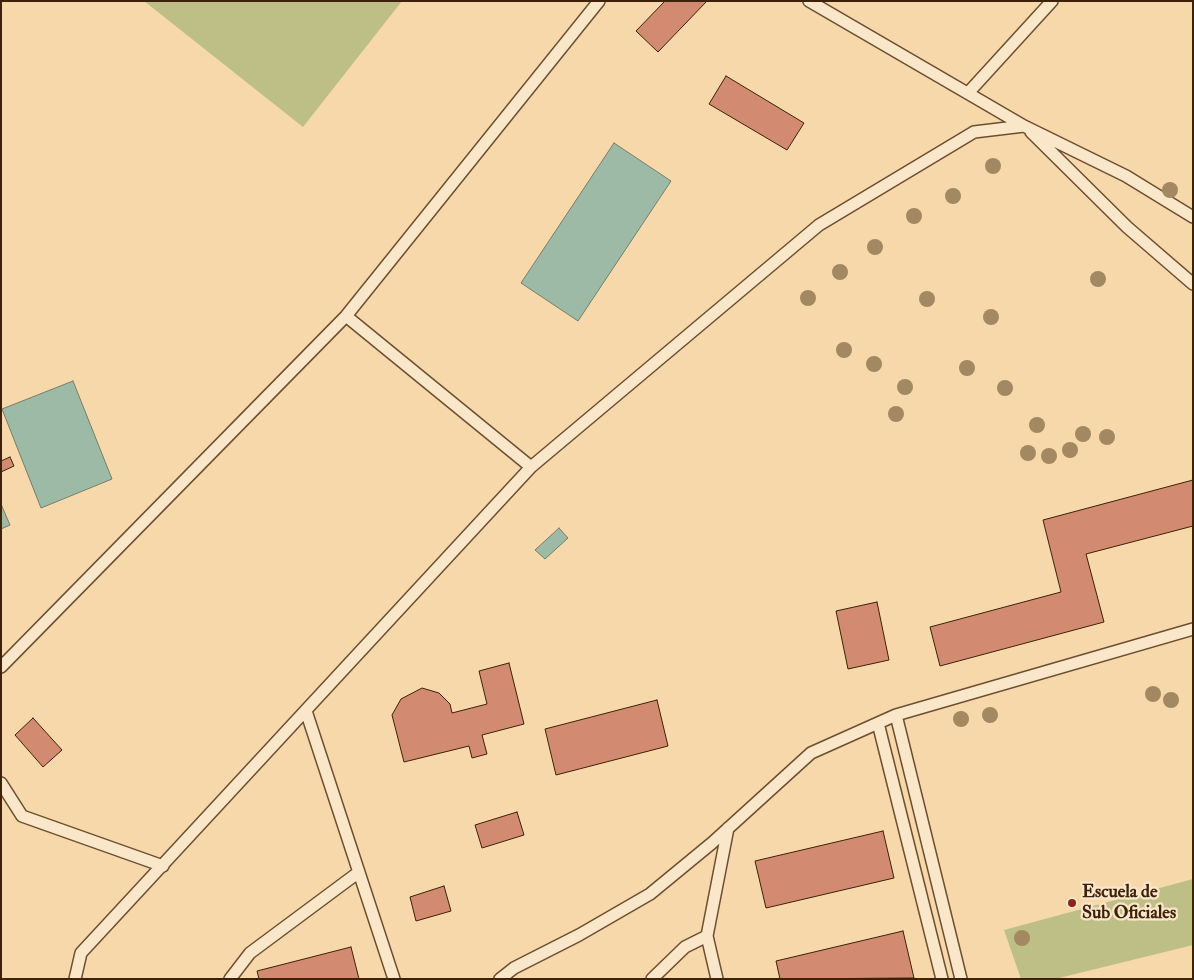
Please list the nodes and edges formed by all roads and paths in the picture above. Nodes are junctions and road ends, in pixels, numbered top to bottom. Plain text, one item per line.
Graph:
1 (599, 1) edge
2 (809, 1) edge
3 (1052, 1) edge
4 (968, 93) junction
5 (1024, 126) junction
6 (1193, 217) edge
7 (1193, 284) edge
8 (346, 316) junction
9 (531, 467) junction
10 (1193, 629) edge
11 (1, 667) edge
12 (306, 711) junction
13 (896, 715) junction
14 (878, 723) junction
15 (1, 784) edge
16 (728, 828) junction
17 (163, 866) junction
18 (359, 872) junction
19 (707, 936) junction
20 (75, 979) edge
21 (230, 979) edge
22 (394, 979) edge
23 (500, 979) edge
24 (652, 979) edge
25 (717, 979) edge
26 (942, 979) edge
27 (961, 979) edge

1 - 8 lane
2 - 4 lane
3 - 4 lane
4 - 5 lane
5 - 6 lane
5 - 7 lane
5 - 9 lane
8 - 9 lane
8 - 11 lane
9 - 12 lane
10 - 13 lane
12 - 17 lane
12 - 18 lane
13 - 14 lane
13 - 27 lane
14 - 16 lane
14 - 26 lane
15 - 17 lane
16 - 19 lane
16 - 23 lane
17 - 20 lane
18 - 21 lane
18 - 22 lane
19 - 24 lane
19 - 25 lane

